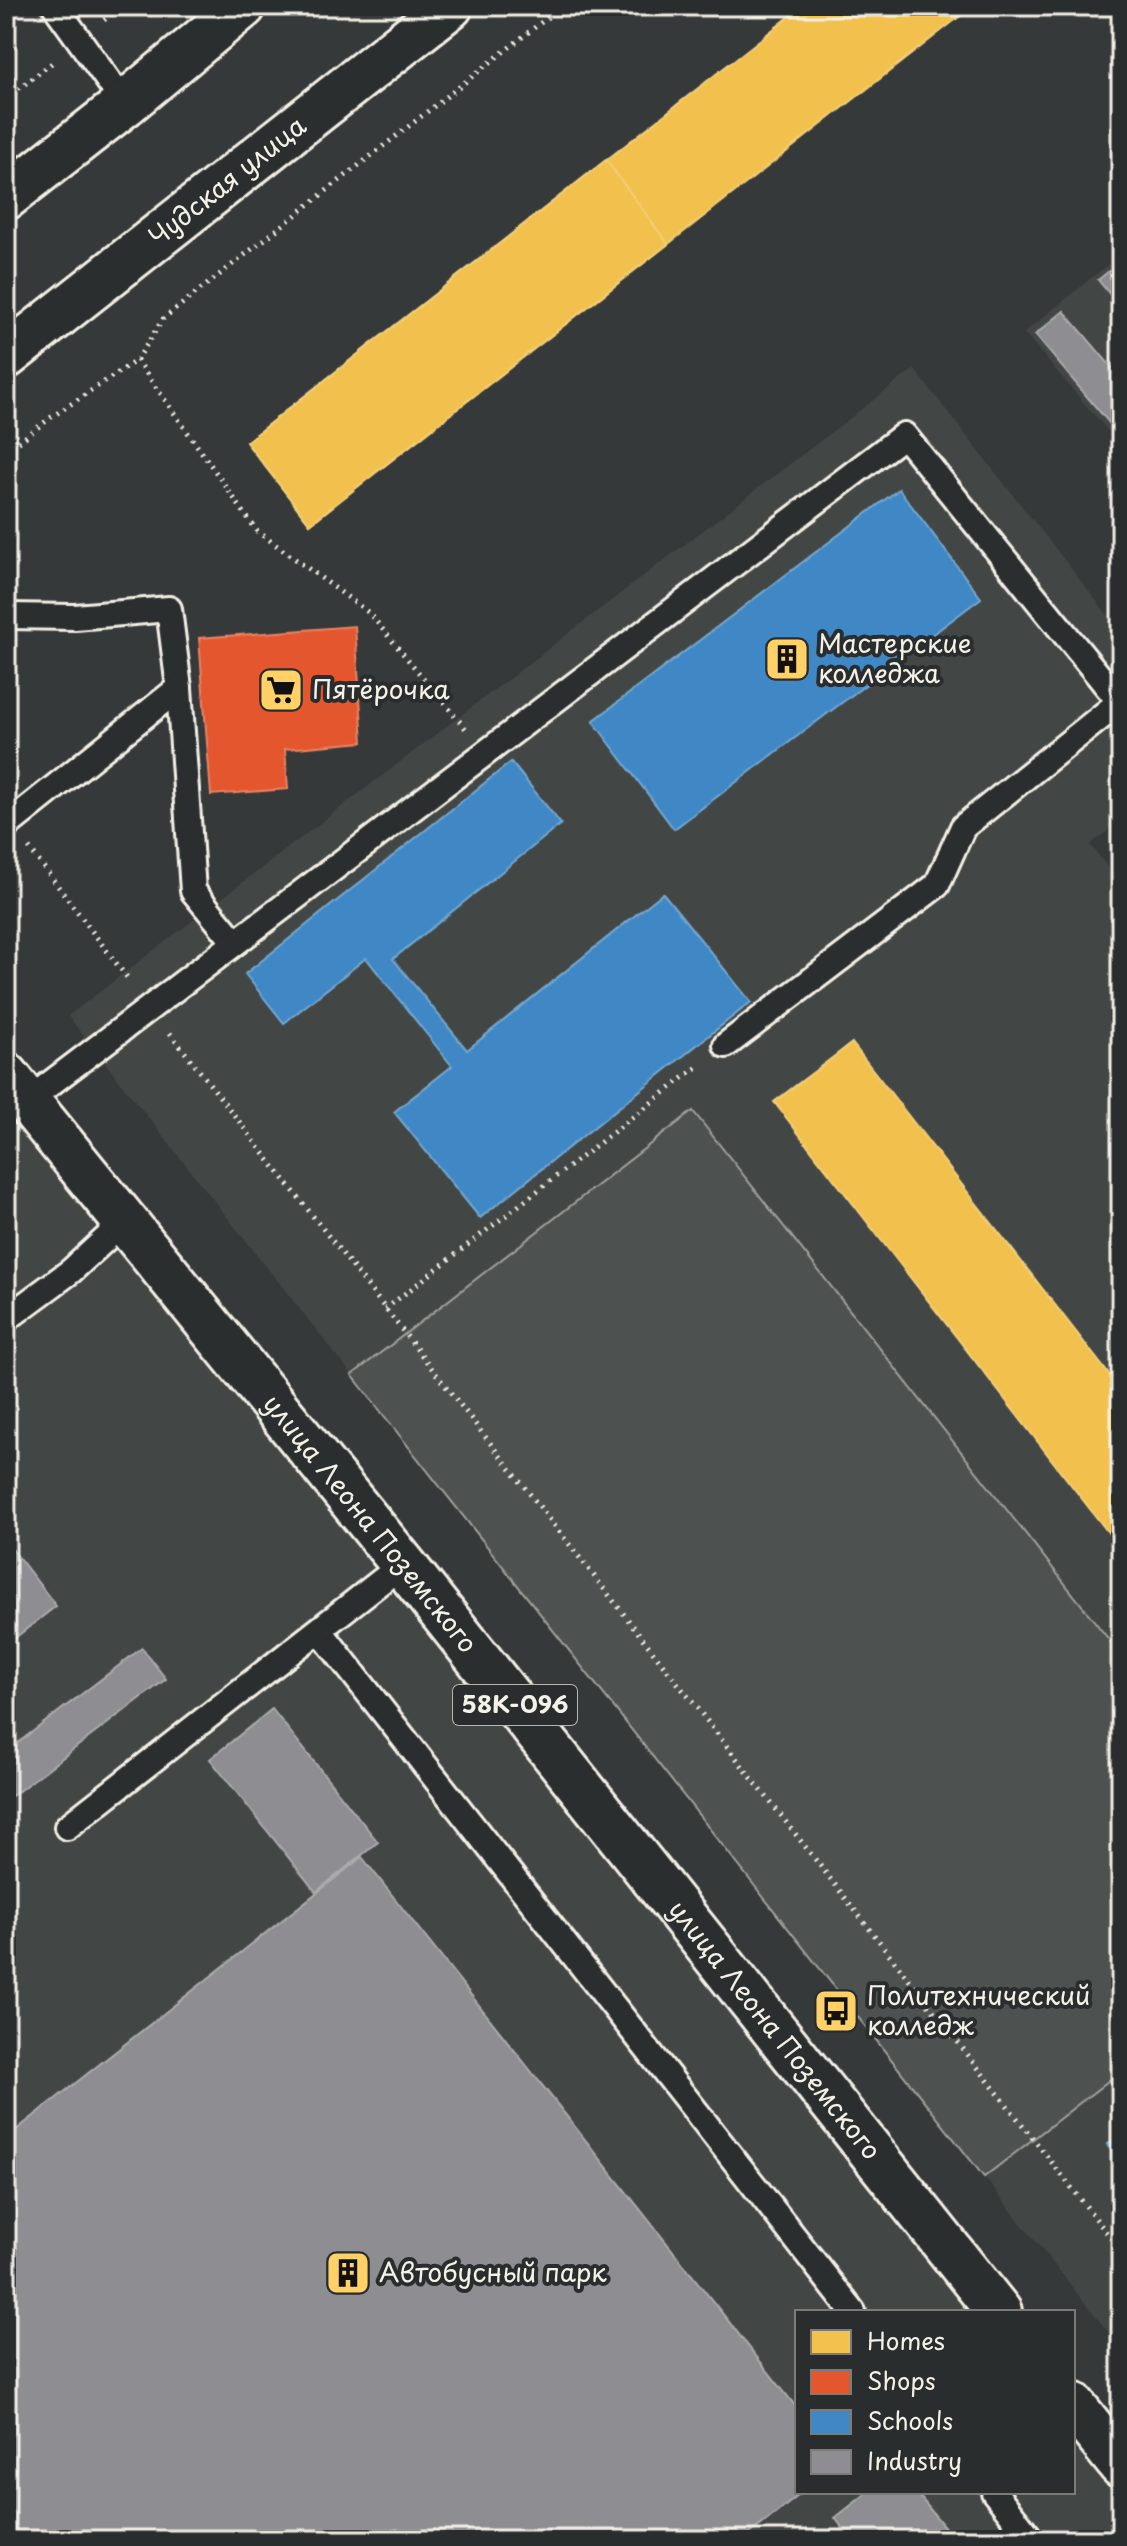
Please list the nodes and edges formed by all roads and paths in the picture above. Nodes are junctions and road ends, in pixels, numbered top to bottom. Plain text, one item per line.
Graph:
1 (55, 6) edge
2 (243, 6) edge
3 (450, 6) edge
4 (562, 6) edge
5 (125, 104) junction
6 (6, 197) edge
7 (6, 356) edge
8 (137, 360) junction
9 (6, 452) edge
10 (6, 616) edge
11 (179, 688) junction
12 (1120, 701) edge
13 (485, 752) junction
14 (8, 824) edge
15 (234, 941) junction
16 (150, 1008) junction
17 (726, 1045) joint
18 (16, 1088) edge
19 (124, 1222) junction
20 (385, 1309) junction
21 (6, 1319) edge
22 (403, 1564) junction
23 (320, 1631) junction
24 (67, 1827) dead end
25 (1121, 2251) edge
26 (851, 2310) edge
27 (997, 2310) edge
28 (1075, 2408) edge
29 (1121, 2465) edge
30 (996, 2494) edge
31 (1032, 2540) edge

1 - 5 lane
2 - 5 highway
3 - 7 highway, Чудская улица
4 - 8 path
5 - 6 highway
8 - 9 path
8 - 13 path
10 - 11 lane
11 - 14 lane
11 - 15 lane
12 - 13 lane
12 - 17 lane
13 - 15 lane
14 - 16 path
15 - 16 lane
16 - 18 lane
16 - 20 path
17 - 20 path
18 - 19 highway, улица Леона Поземского / 58К-096
19 - 21 lane
19 - 22 highway, улица Леона Поземского / 58К-096
20 - 25 path
22 - 23 lane
22 - 27 highway, улица Леона Поземского / 58К-096
23 - 24 lane
23 - 26 lane
28 - 29 highway
30 - 31 lane

